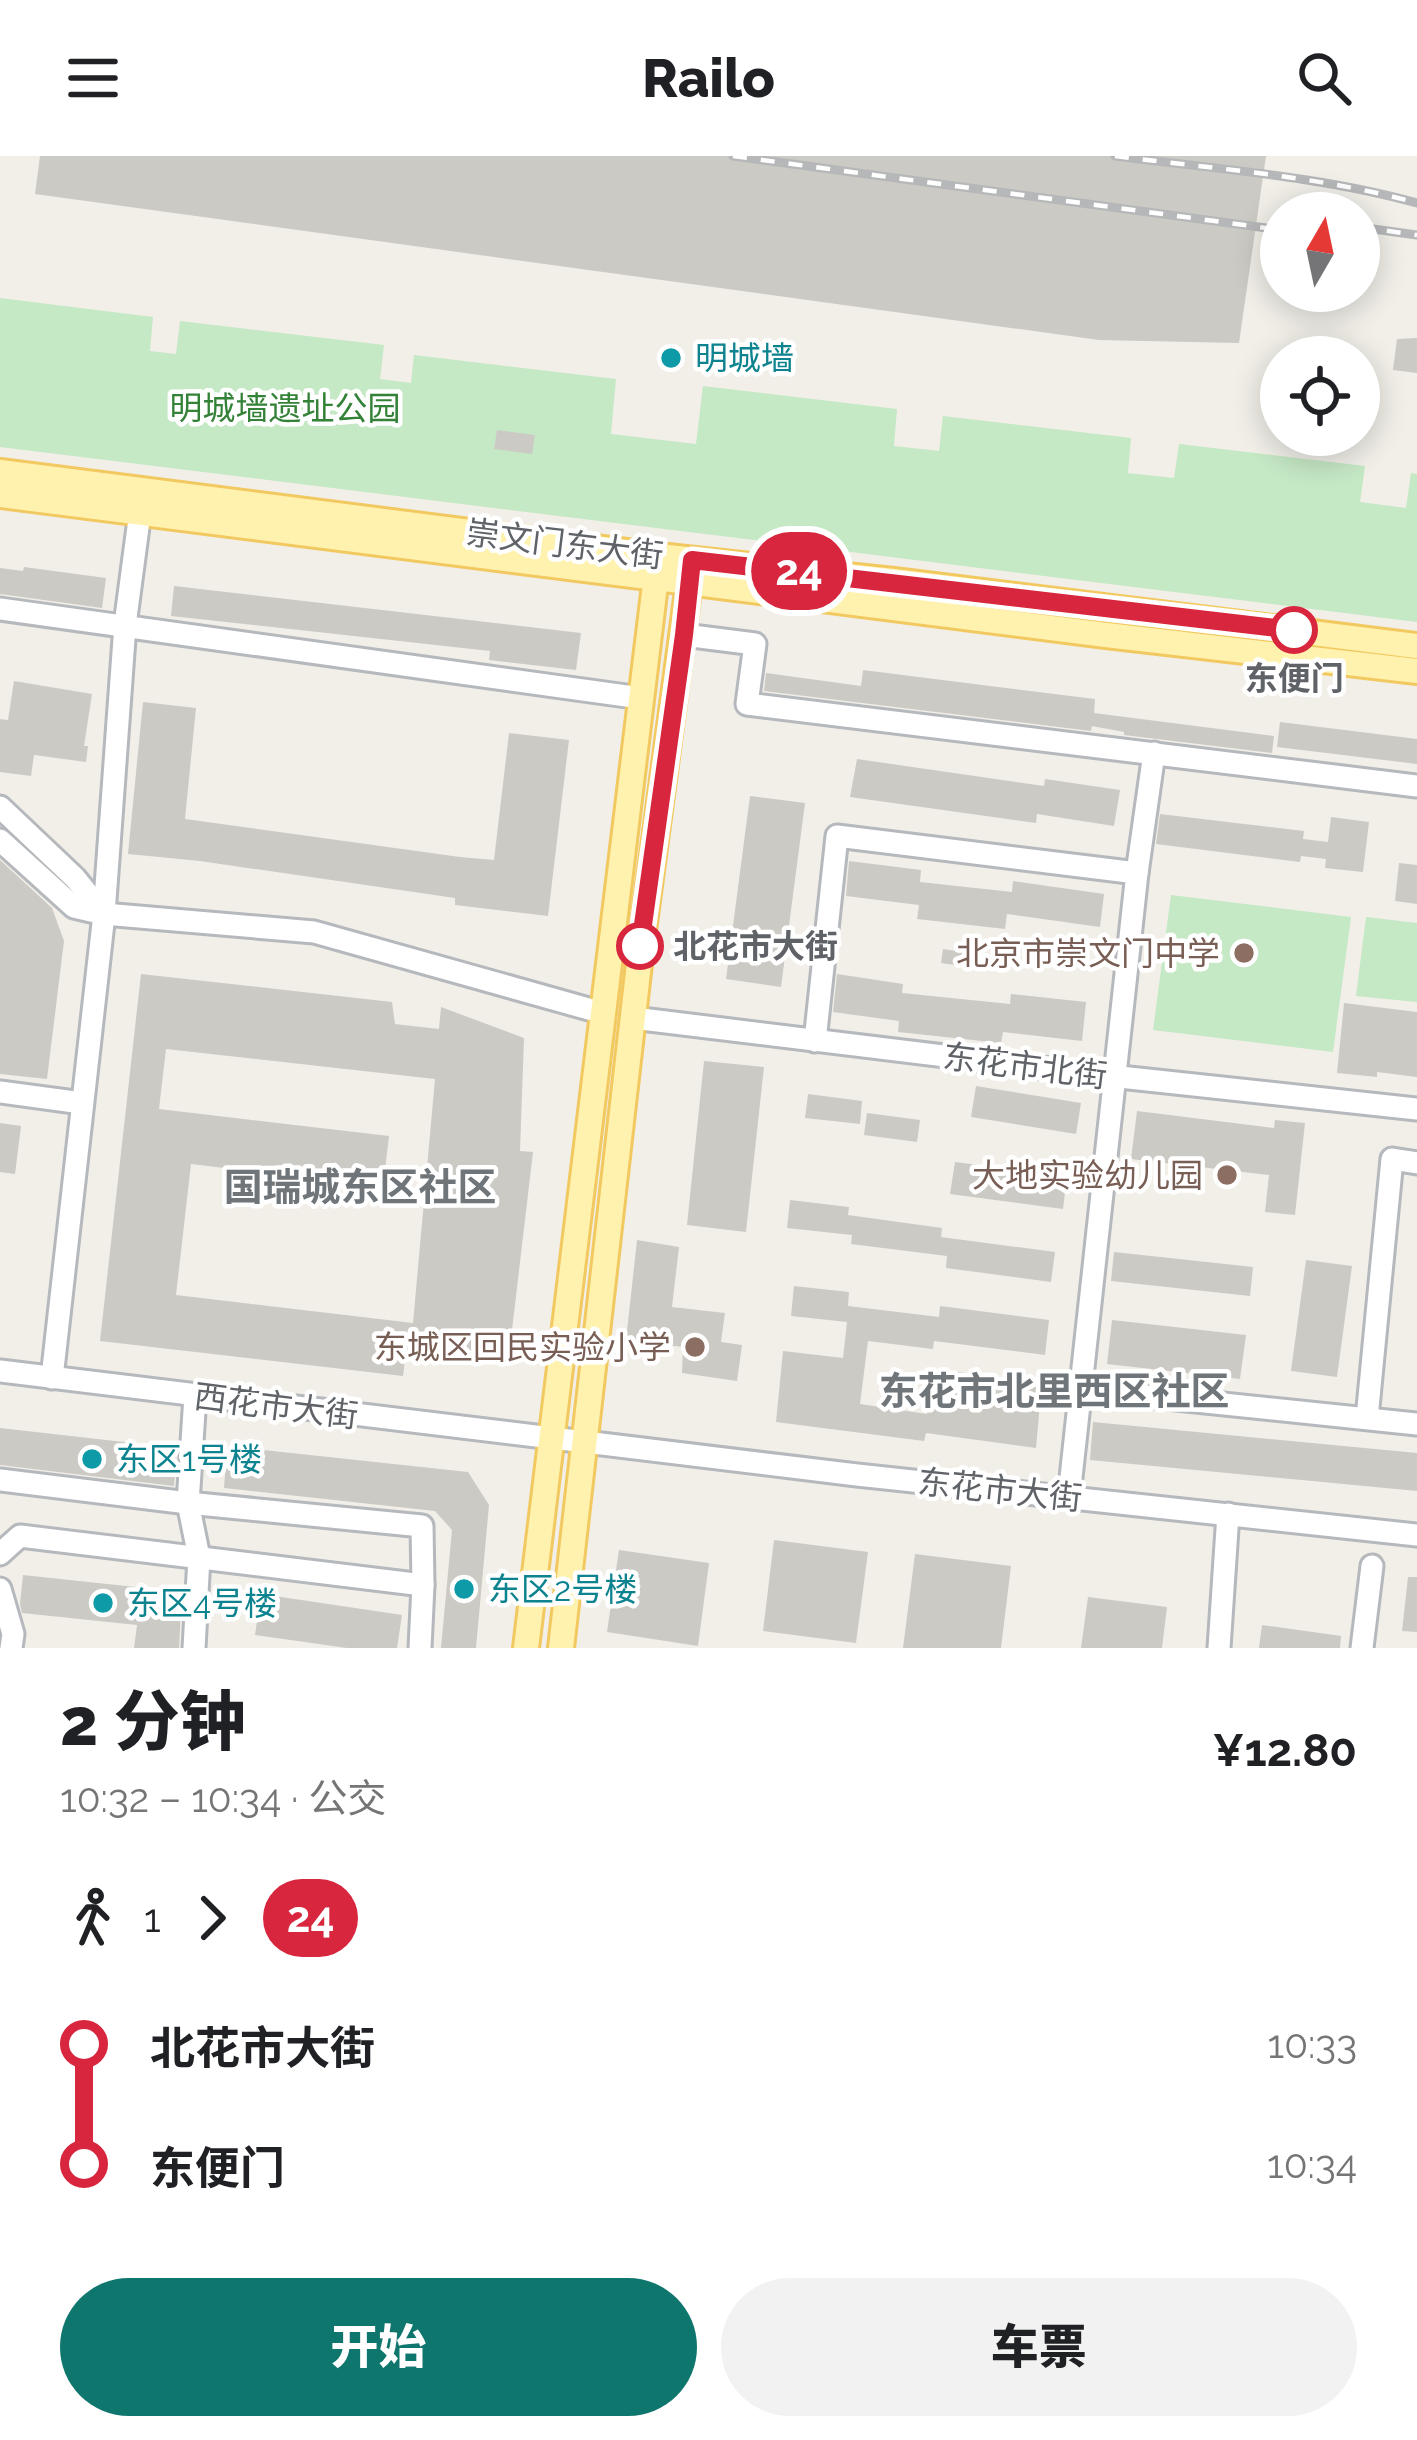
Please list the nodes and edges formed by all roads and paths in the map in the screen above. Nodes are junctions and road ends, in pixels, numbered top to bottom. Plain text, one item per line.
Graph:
1 (0, 472) edge
2 (0, 495) edge
3 (140, 512) junction
4 (657, 566) junction
5 (691, 570) junction
6 (0, 609) edge
7 (125, 626) junction
8 (684, 635) junction
9 (1417, 646) edge
10 (1417, 671) edge
11 (641, 698) junction
12 (1154, 753) junction
13 (1417, 786) edge
14 (0, 808) edge
15 (0, 840) edge
16 (1137, 873) junction
17 (104, 914) junction
18 (603, 1013) junction
19 (633, 1018) junction
20 (815, 1041) junction
21 (1114, 1077) junction
22 (0, 1092) edge
23 (82, 1103) junction
24 (1417, 1109) edge
25 (1417, 1163) edge
26 (0, 1371) edge
27 (52, 1378) junction
28 (1079, 1389) junction
29 (195, 1396) junction
30 (1367, 1418) junction
31 (1417, 1424) edge
32 (552, 1438) junction
33 (583, 1442) junction
34 (0, 1480) edge
35 (1069, 1496) junction
36 (188, 1503) junction
37 (1228, 1514) junction
38 (1417, 1535) edge
39 (0, 1554) edge
40 (199, 1557) junction
41 (1372, 1566) dead end
42 (423, 1585) junction
43 (0, 1589) edge
44 (11, 1648) edge
45 (194, 1648) edge
46 (420, 1648) edge
47 (526, 1648) edge
48 (561, 1648) edge
49 (1220, 1648) edge
50 (1362, 1648) edge

1 - 4 main road, 崇文门东大街
2 - 3 main road, 崇文门东大街
3 - 4 main road, 崇文门东大街
3 - 7 street
4 - 5 main road
4 - 11 main road
5 - 8 main road
5 - 9 main road, 崇文门东大街
5 - 10 main road, 崇文门东大街
6 - 7 street
7 - 11 street
7 - 17 street
8 - 12 street
8 - 19 main road
11 - 18 main road
12 - 13 street
12 - 16 street
14 - 17 street
15 - 17 street
16 - 20 street
16 - 21 street
17 - 18 street
17 - 23 street
18 - 32 main road
19 - 20 street, 东花市北街
19 - 33 main road
20 - 21 street, 东花市北街
21 - 24 street, 东花市北街
21 - 28 street
22 - 23 street
23 - 27 street
25 - 30 street
26 - 27 street, 西花市大街
27 - 29 street, 西花市大街
28 - 30 street
28 - 35 street
29 - 32 street, 西花市大街
29 - 36 street
30 - 31 street
32 - 33 street, 西花市大街
32 - 47 main road
33 - 35 street, 东花市大街
33 - 48 main road
34 - 36 street
35 - 37 street, 东花市大街
36 - 40 street
36 - 42 street
37 - 38 street, 东花市大街
37 - 49 street
39 - 40 street
40 - 42 street
40 - 45 street
41 - 50 street
42 - 46 street
43 - 44 street

